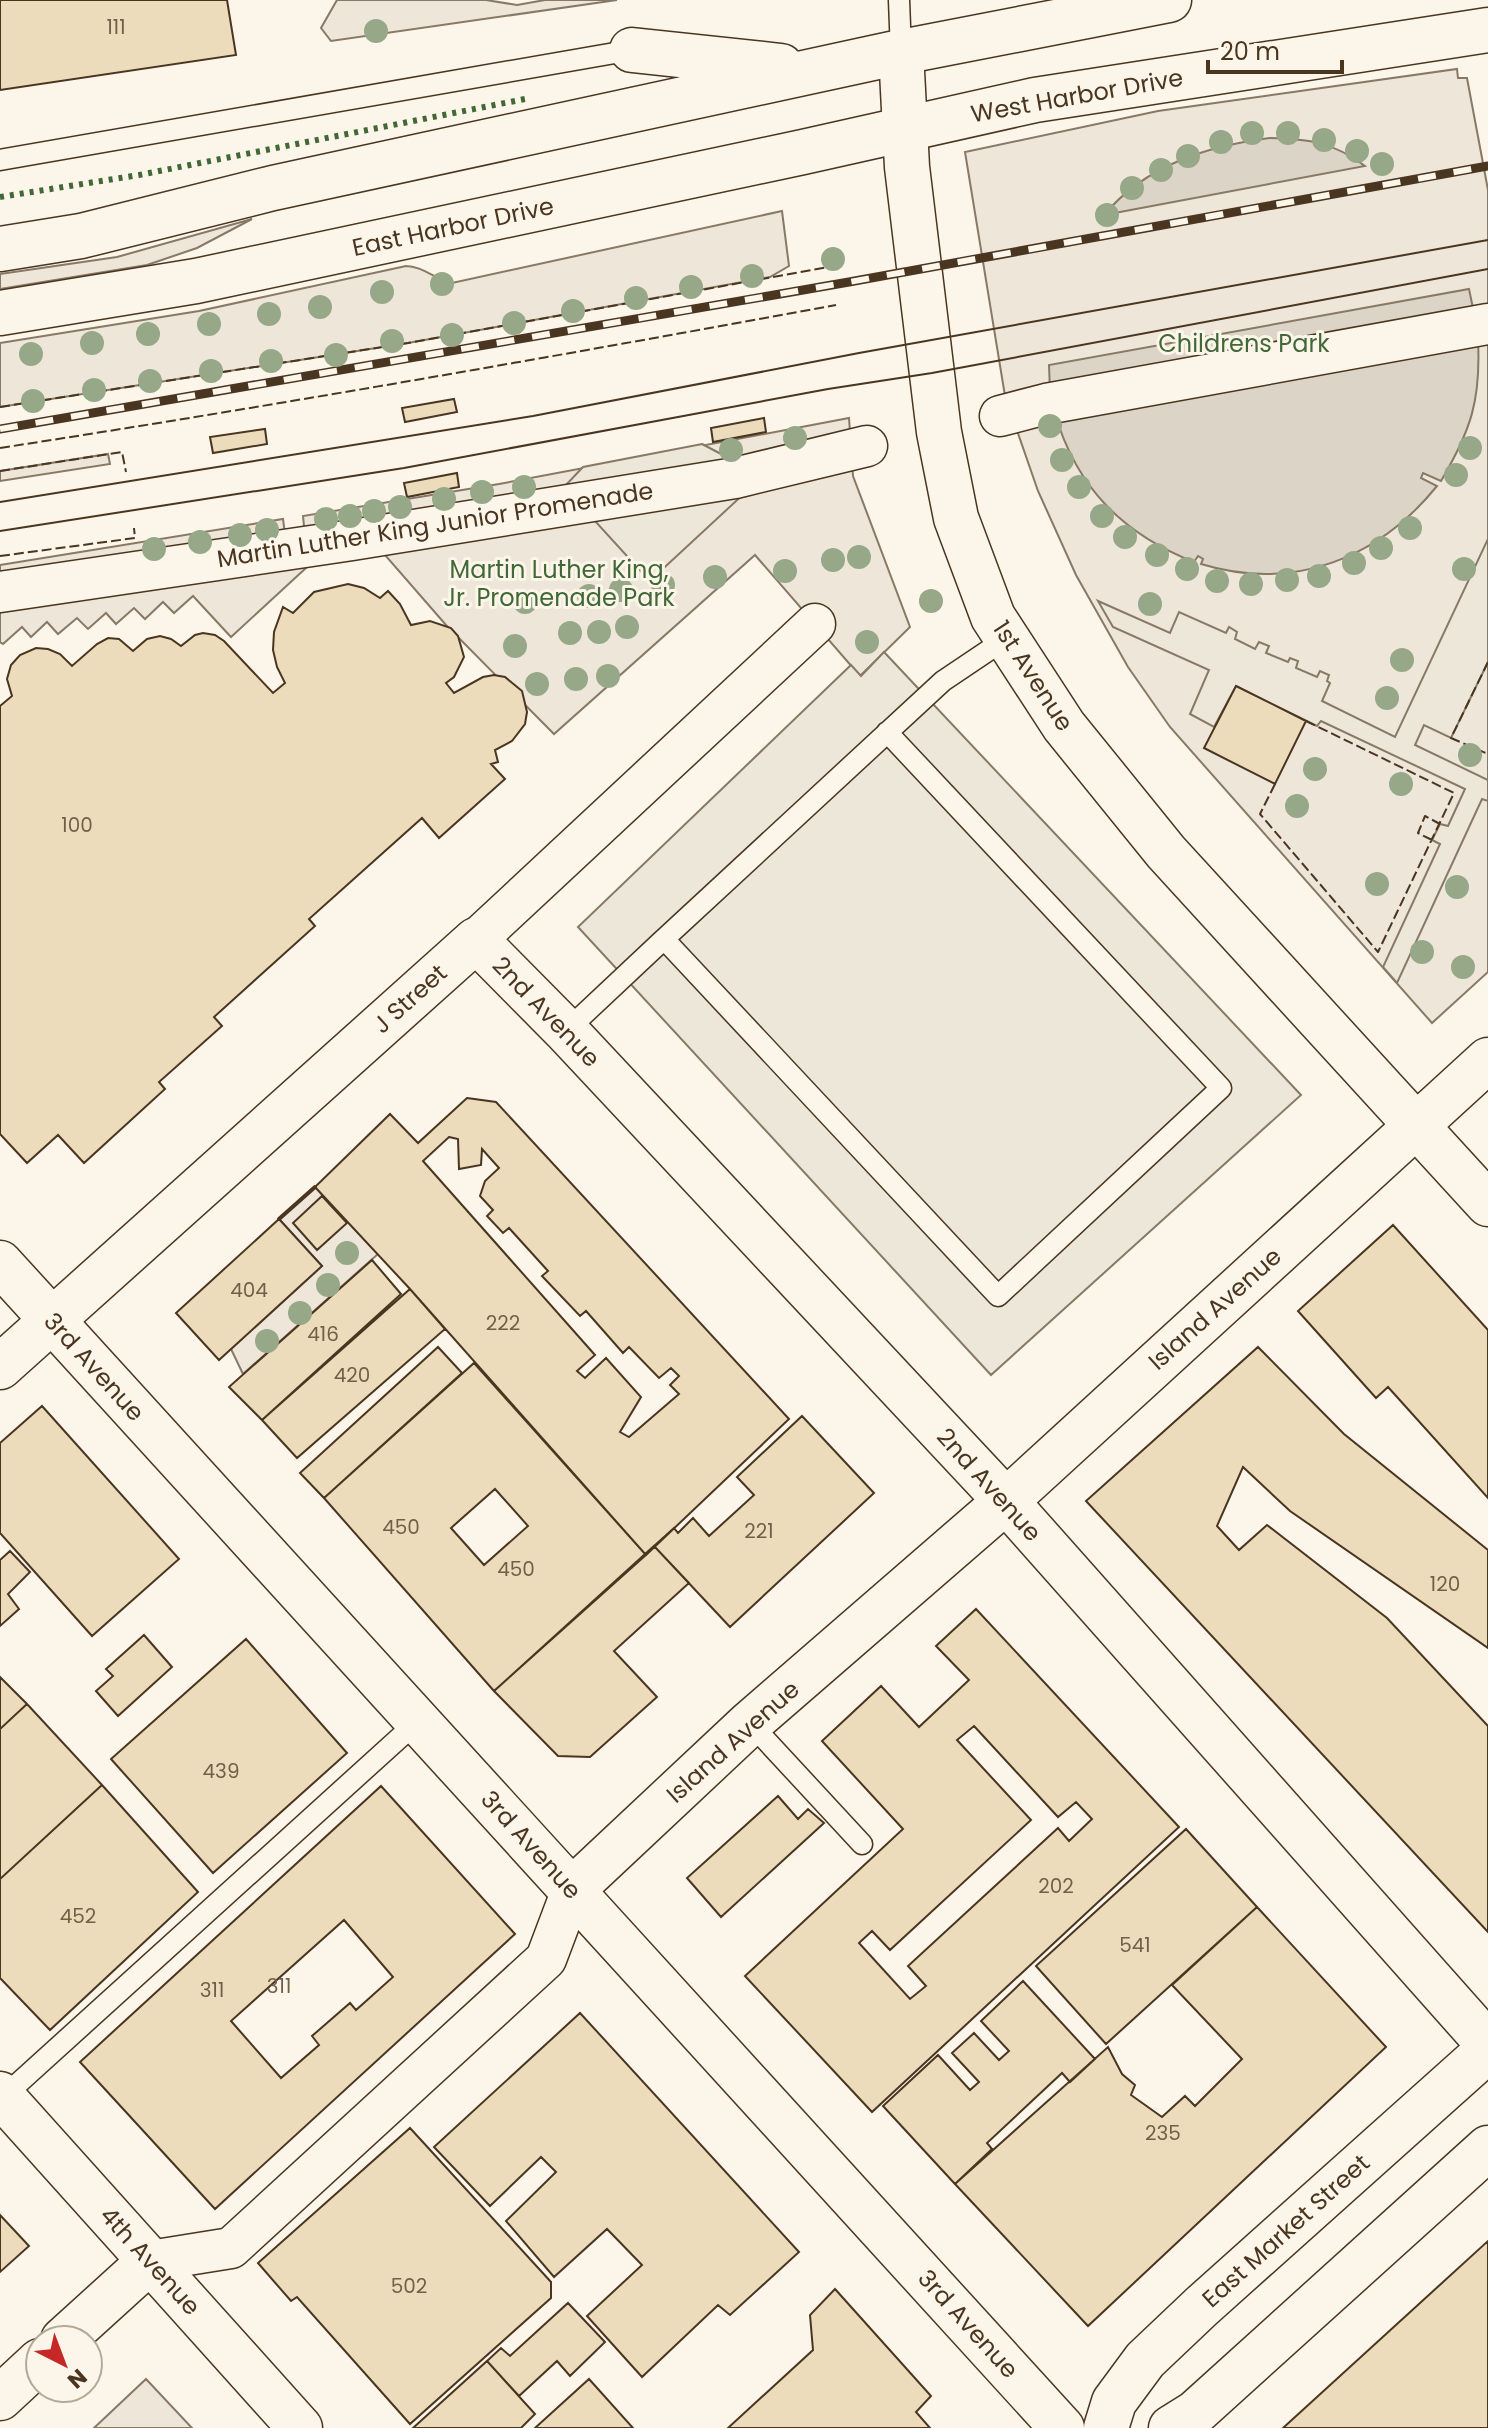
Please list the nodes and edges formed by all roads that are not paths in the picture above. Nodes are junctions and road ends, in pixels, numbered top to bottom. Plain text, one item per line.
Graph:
1 (899, 0) edge
2 (1169, 0) edge
3 (1488, 30) edge
4 (632, 50) joint
5 (901, 52) junction
6 (829, 67) junction
7 (905, 130) junction
8 (0, 160) edge
9 (0, 249) edge
10 (0, 313) edge
11 (1480, 326) edge
12 (1000, 416) dead end
13 (867, 446) dead end
14 (0, 592) edge
15 (815, 624) dead end
16 (1007, 638) junction
17 (887, 732) junction
18 (664, 939) junction
19 (476, 940) junction
20 (566, 1031) junction
21 (1488, 1060) edge
22 (1416, 1126) junction
23 (1488, 1204) edge
24 (0, 1263) edge
25 (52, 1319) junction
26 (0, 1367) edge
27 (1006, 1501) junction
28 (417, 1722) junction
29 (750, 1723) junction
30 (862, 1844) dead end
31 (572, 1890) junction
32 (1488, 2044) edge
33 (1488, 2050) edge
34 (1, 2096) edge
35 (1488, 2148) edge
36 (150, 2261) junction
37 (81, 2324) edge
38 (24, 2376) edge
39 (0, 2398) edge
40 (300, 2428) edge
41 (1062, 2428) edge
42 (1106, 2428) edge
43 (1171, 2428) edge

1 - 5 lane, 1st Avenue
2 - 5 main road
3 - 7 main road, West Harbor Drive
4 - 6 main road
4 - 8 lane
5 - 6 main road
5 - 7 main road, 1st Avenue
6 - 9 main road
7 - 10 main road, East Harbor Drive
7 - 16 main road, 1st Avenue
11 - 12 street
13 - 14 street, Martin Luther King Junior Promenade
15 - 19 street, J Street
16 - 17 lane
16 - 22 main road, 1st Avenue
17 - 18 lane
17 - 18 lane
18 - 20 lane
19 - 20 main road, 2nd Avenue
19 - 25 main road, J Street
20 - 27 main road, 2nd Avenue
21 - 22 main road, Island Avenue
22 - 23 main road, 1st Avenue
22 - 27 main road, Island Avenue
24 - 25 main road, 3rd Avenue
25 - 26 main road, J Street
25 - 28 main road, 3rd Avenue
27 - 29 main road, Island Avenue
27 - 32 main road, 2nd Avenue
28 - 31 main road, 3rd Avenue
28 - 34 lane
29 - 30 lane
29 - 31 main road, Island Avenue
31 - 36 street, Island Avenue
31 - 41 main road, 3rd Avenue
33 - 42 main road, East Market Street
34 - 36 main road, 4th Avenue
35 - 43 main road
36 - 37 main road
36 - 40 main road, 4th Avenue
38 - 39 main road

